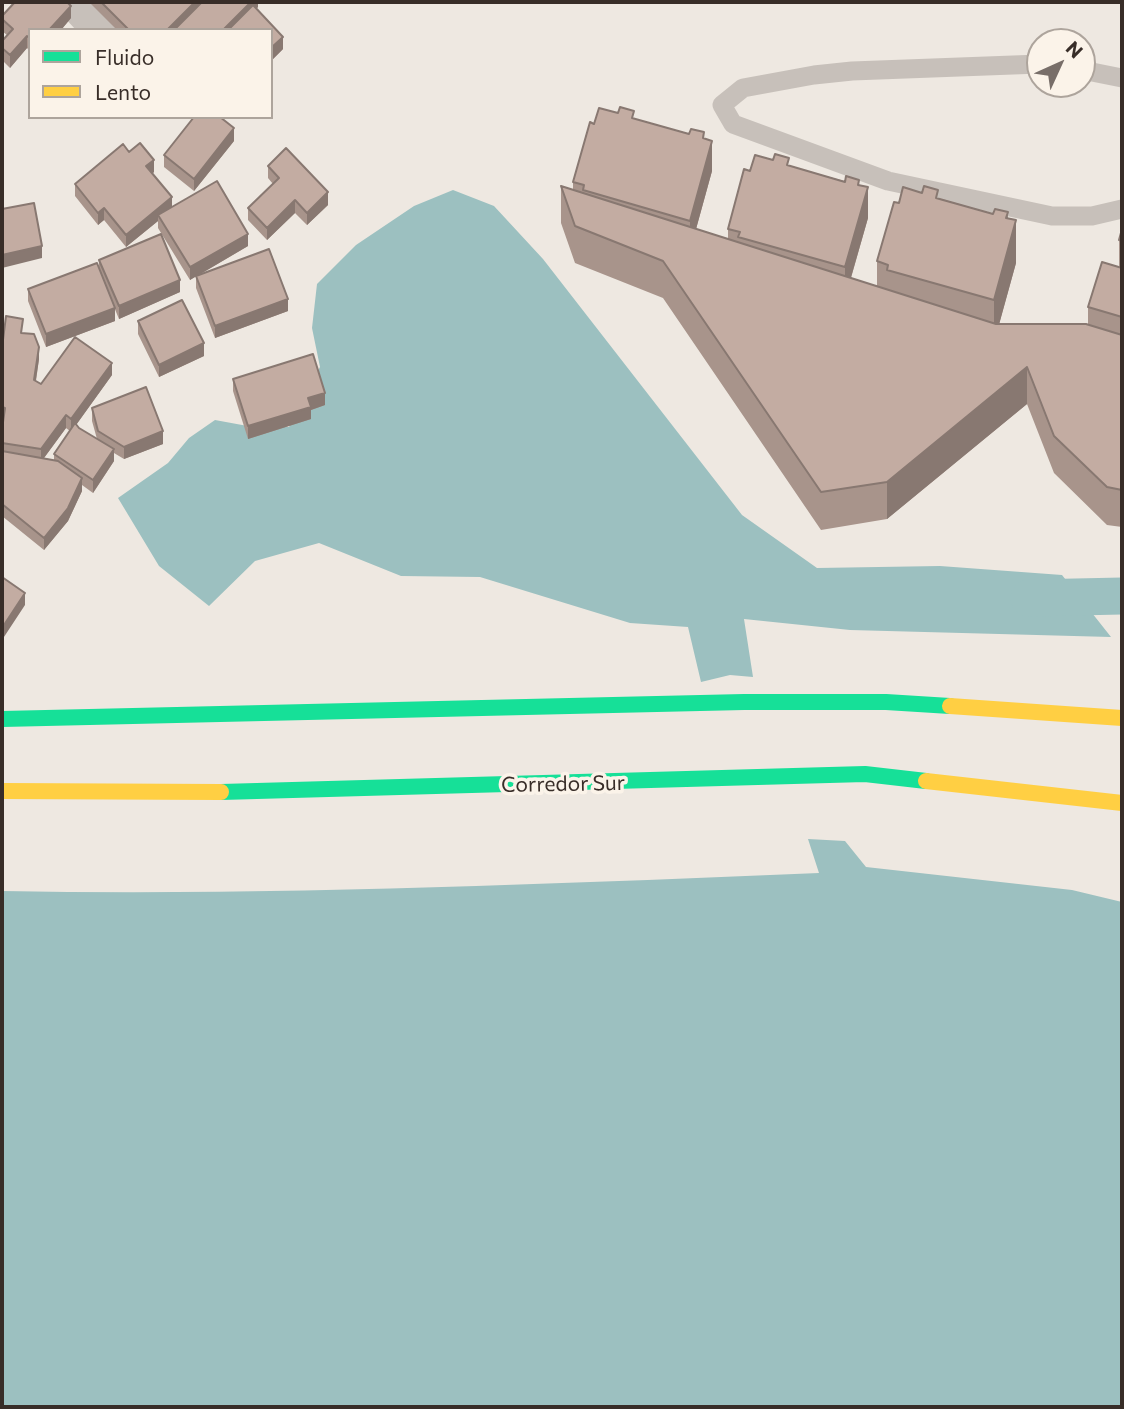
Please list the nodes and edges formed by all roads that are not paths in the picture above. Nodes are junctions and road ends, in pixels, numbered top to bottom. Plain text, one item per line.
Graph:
1 (76, 2) edge
2 (100, 28) edge
3 (1026, 65) edge
4 (1096, 73) edge
5 (1122, 78) edge
6 (1122, 209) edge
7 (1122, 718) edge
8 (2, 719) edge
9 (2, 791) edge
10 (1122, 803) edge

1 - 2 street
3 - 6 lane
4 - 5 lane
7 - 8 highway
9 - 10 highway, Corredor Sur

